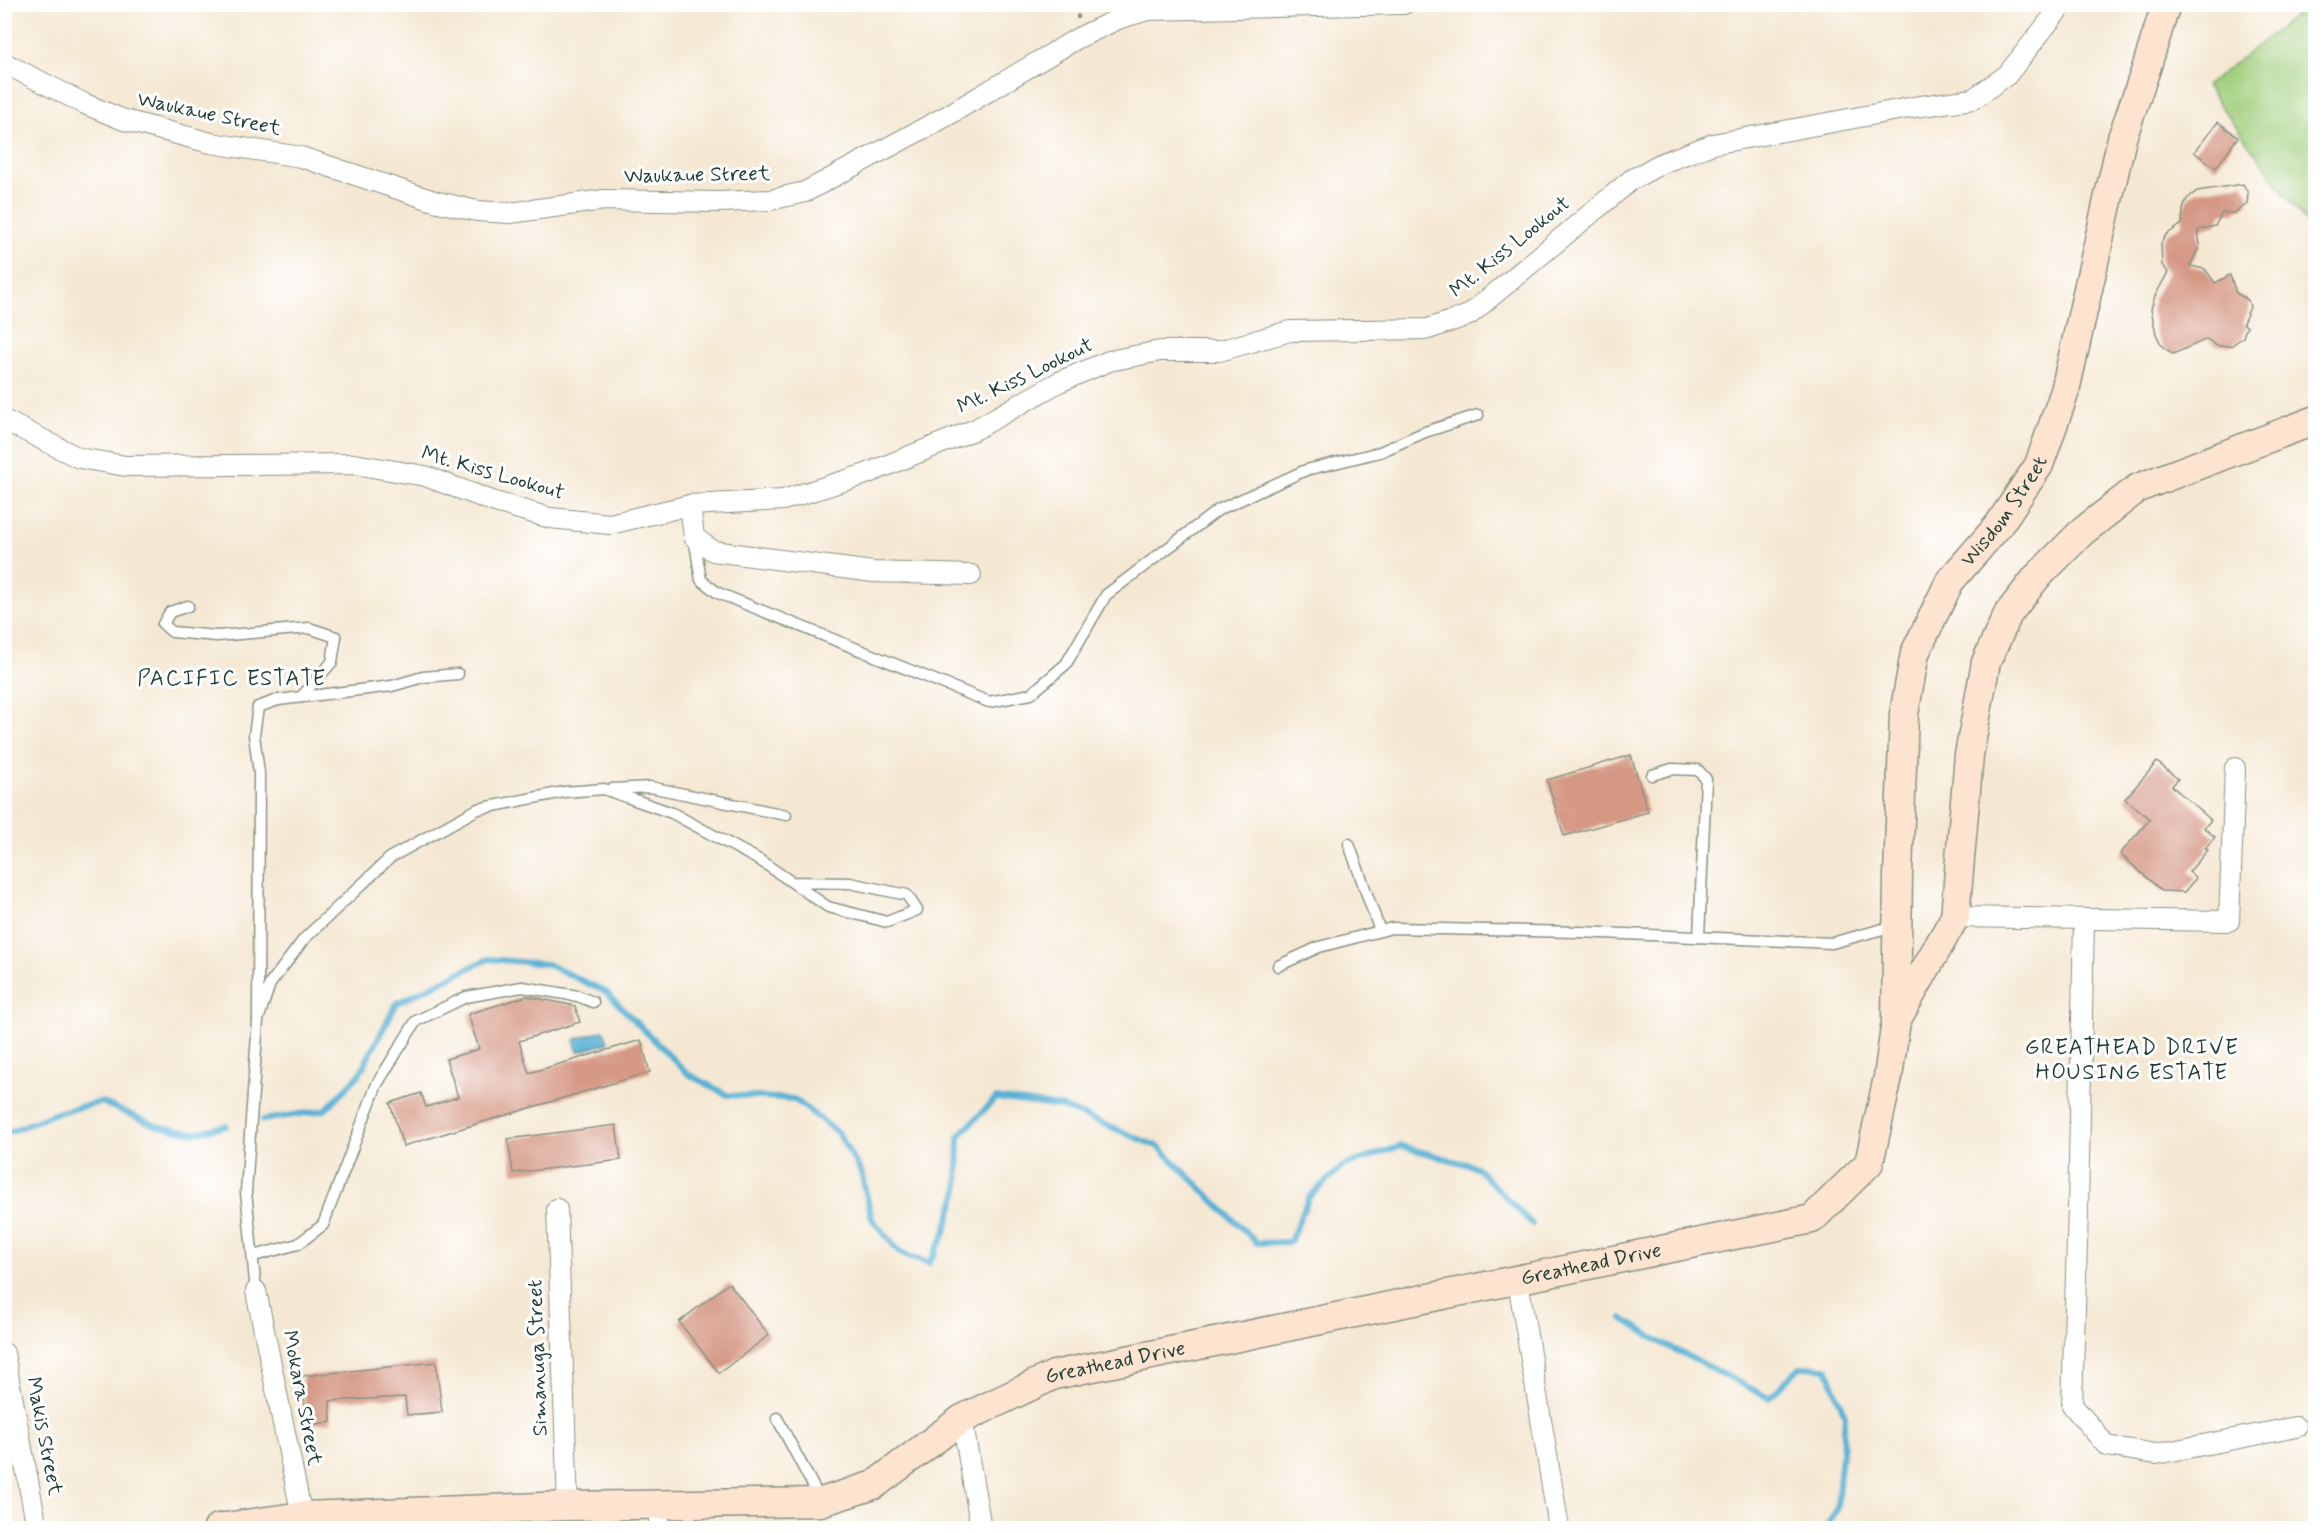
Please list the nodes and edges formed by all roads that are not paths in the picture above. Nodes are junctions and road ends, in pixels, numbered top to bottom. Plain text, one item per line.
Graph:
1 (1404, 4) edge
2 (2063, 4) edge
3 (2166, 4) edge
4 (4, 63) edge
5 (1478, 415) dead end
6 (4, 420) edge
7 (2316, 420) edge
8 (690, 506) junction
9 (694, 537) junction
10 (971, 575) dead end
11 (188, 606) dead end
12 (458, 674) dead end
13 (301, 697) junction
14 (2235, 768) dead end
15 (1652, 775) dead end
16 (604, 789) junction
17 (786, 814) dead end
18 (1349, 844) dead end
19 (792, 882) junction
20 (1955, 917) junction
21 (2084, 920) junction
22 (1898, 926) junction
23 (1380, 931) junction
24 (1699, 937) junction
25 (1278, 966) dead end
26 (593, 1002) dead end
27 (258, 1020) junction
28 (1896, 1021) junction
29 (557, 1209) dead end
30 (254, 1256) junction
31 (1518, 1281) junction
32 (256, 1291) joint
33 (4, 1353) edge
34 (777, 1418) dead end
35 (962, 1419) junction
36 (2296, 1427) dead end
37 (821, 1502) junction
38 (568, 1506) junction
39 (302, 1516) junction
40 (659, 1516) edge
41 (381, 1520) edge
42 (37, 1528) edge
43 (218, 1528) edge
44 (981, 1528) edge
45 (1559, 1528) edge

1 - 4 street, Waukaue Street
2 - 8 street, Mt. Kiss Lookout
3 - 22 street, Wisdom Street
5 - 9 lane
6 - 8 street, Mt. Kiss Lookout
7 - 20 street
8 - 9 street
9 - 10 street
11 - 13 lane
12 - 13 lane
13 - 27 lane
14 - 21 street
15 - 24 lane
16 - 17 lane
16 - 19 lane
16 - 27 lane
18 - 23 lane
19 - 19 lane
20 - 21 street
20 - 28 street
21 - 36 street
22 - 24 lane
22 - 28 street, Wisdom Street
23 - 24 lane
23 - 25 lane
26 - 30 lane
27 - 30 lane
28 - 31 street, Greathead Drive
29 - 38 street, Simanuga Street
30 - 32 lane
31 - 35 street, Greathead Drive
31 - 45 street
32 - 39 street, Mokara Street
33 - 42 street, Makis Street
34 - 37 lane
35 - 37 street, Greathead Drive
35 - 44 street
37 - 40 street, Greathead Drive
38 - 40 street, Greathead Drive
38 - 41 street, Greathead Drive
39 - 41 street, Greathead Drive
39 - 43 street, Greathead Drive

